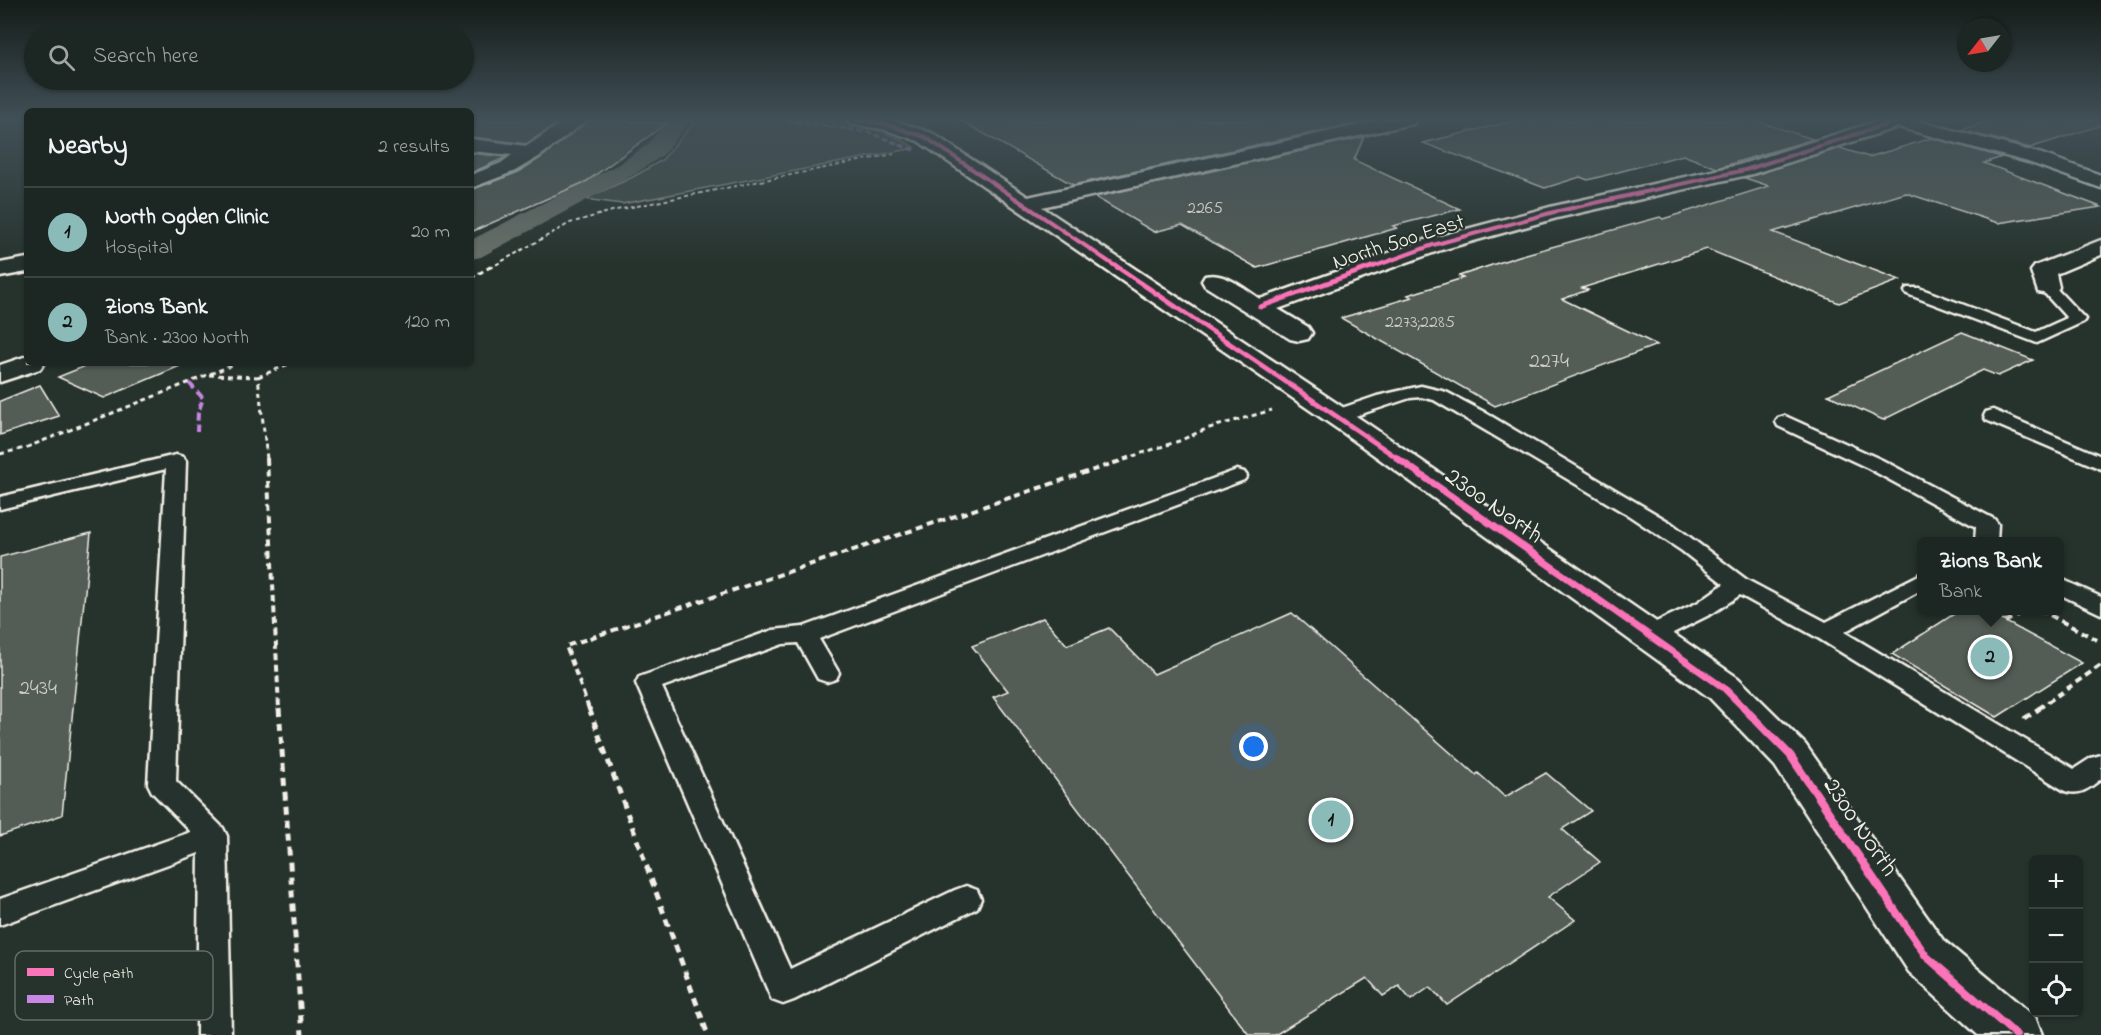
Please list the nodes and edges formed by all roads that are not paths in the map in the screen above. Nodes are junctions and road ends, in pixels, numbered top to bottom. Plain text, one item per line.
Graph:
1 (505, 168) edge
2 (972, 168) edge
3 (1188, 168) edge
4 (1750, 168) edge
5 (2063, 168) edge
6 (474, 181) edge
7 (2101, 182) edge
8 (1026, 204) junction
9 (2101, 247) edge
10 (24, 266) edge
11 (0, 270) edge
12 (1215, 281) dead end
13 (2047, 287) joint
14 (1912, 291) dead end
15 (1260, 308) junction
16 (1299, 333) dead end
17 (24, 365) edge
18 (0, 374) edge
19 (1337, 416) junction
20 (1993, 417) dead end
21 (1785, 422) dead end
22 (2101, 463) edge
23 (1237, 476) dead end
24 (0, 503) edge
25 (1986, 537) edge
26 (1917, 583) edge
27 (1739, 585) junction
28 (2064, 588) edge
29 (2101, 606) edge
30 (1826, 632) junction
31 (805, 635) junction
32 (1649, 635) junction
33 (827, 673) dead end
34 (2101, 765) edge
35 (213, 836) junction
36 (966, 899) dead end
37 (0, 912) edge
38 (214, 1035) edge
39 (2016, 1035) edge

1 - 6 street
2 - 8 street, 2300 North
3 - 8 street
4 - 15 street, North 500 East
5 - 7 street
8 - 19 street, 2300 North
9 - 13 street
10 - 11 street
12 - 15 street
13 - 14 lane
15 - 16 street
17 - 18 street
19 - 27 lane
19 - 32 street, 2300 North
20 - 22 lane
21 - 25 lane
23 - 31 lane
24 - 35 lane
26 - 30 lane
27 - 30 lane
27 - 32 lane
28 - 29 lane
30 - 34 lane
31 - 33 lane
31 - 36 lane
32 - 39 street, 2300 North
35 - 37 lane
35 - 38 lane

